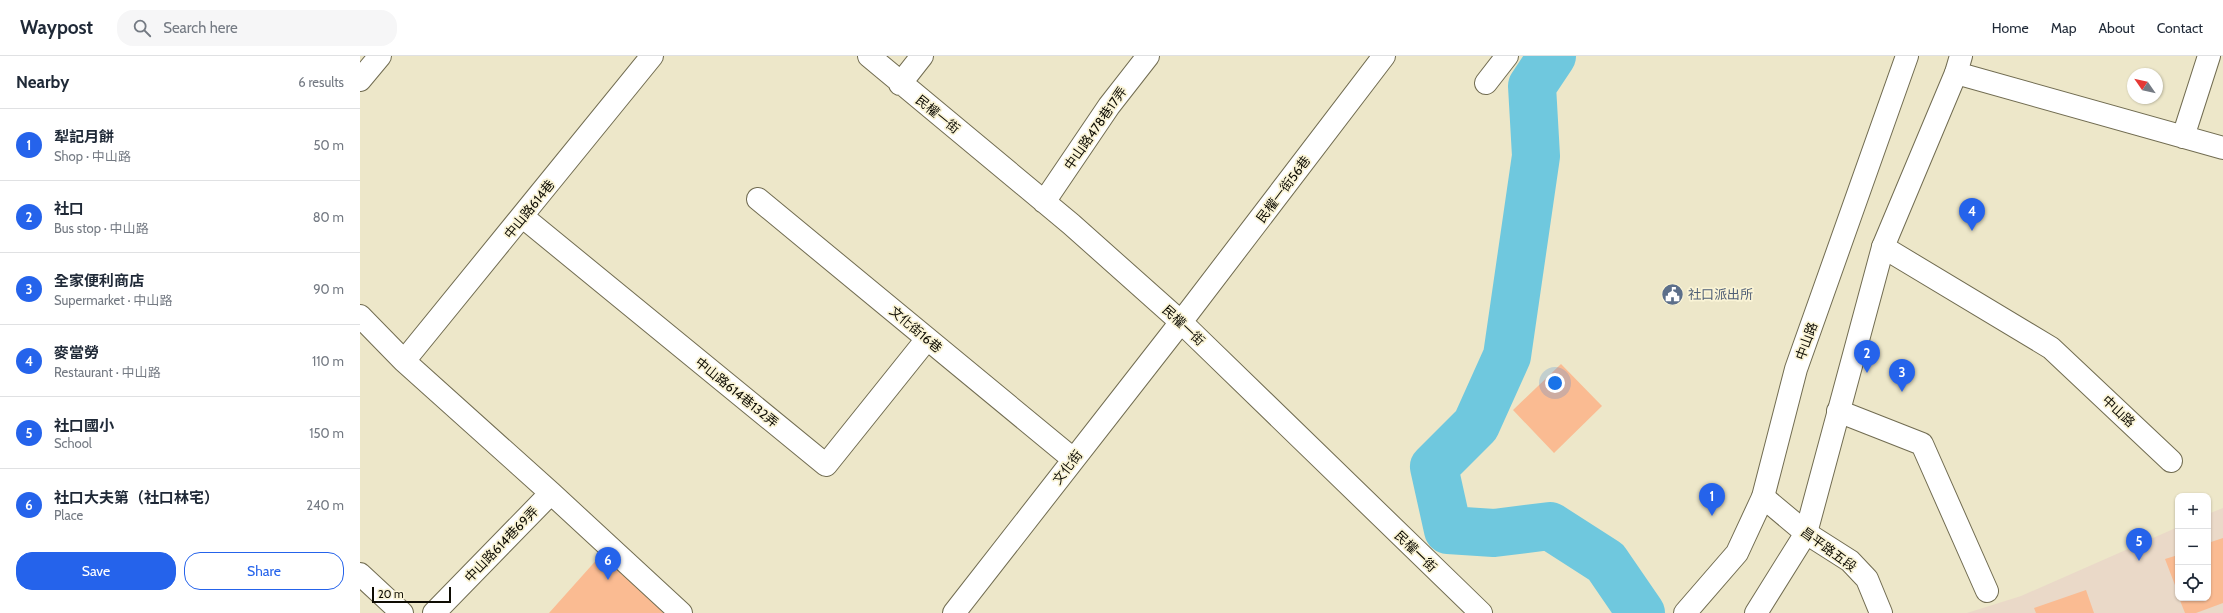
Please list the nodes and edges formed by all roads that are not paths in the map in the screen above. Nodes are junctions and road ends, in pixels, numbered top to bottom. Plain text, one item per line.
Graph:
1 (380, 56) edge
2 (652, 56) edge
3 (869, 56) edge
4 (922, 56) edge
5 (1148, 56) edge
6 (1384, 56) edge
7 (1507, 56) edge
8 (1907, 56) edge
9 (2209, 56) edge
10 (1958, 64) edge
11 (360, 80) edge
12 (1486, 82) dead end
13 (900, 84) junction
14 (2183, 137) junction
15 (2223, 148) edge
16 (758, 199) dead end
17 (1044, 202) junction
18 (523, 217) junction
19 (1883, 247) junction
20 (360, 316) edge
21 (1182, 322) junction
22 (927, 339) junction
23 (404, 361) junction
24 (1838, 411) junction
25 (1073, 459) junction
26 (2172, 461) dead end
27 (551, 493) junction
28 (1763, 497) junction
29 (1806, 533) junction
30 (360, 574) edge
31 (1987, 591) dead end
32 (402, 613) edge
33 (434, 613) edge
34 (681, 613) edge
35 (954, 613) edge
36 (1481, 613) edge
37 (1685, 613) edge
38 (1756, 613) edge
39 (1881, 613) edge

1 - 11 main road
2 - 18 main road, 中山路614巷
3 - 13 main road, 民權一街
4 - 13 main road
5 - 17 main road, 中山路478巷17弄
6 - 21 main road, 民權一街56巷
7 - 12 main road
8 - 28 main road, 中山路
9 - 14 main road
10 - 14 main road
10 - 19 main road
13 - 17 main road, 民權一街
14 - 15 main road
16 - 22 main road, 文化街16巷
17 - 21 main road, 民權一街
18 - 22 main road, 中山路614巷132弄
18 - 23 main road, 中山路614巷
19 - 24 main road
19 - 26 main road, 中山路
20 - 23 main road
21 - 25 main road, 文化街
21 - 36 main road, 民權一街
22 - 25 main road, 文化街16巷
23 - 27 main road
24 - 29 main road
24 - 31 main road
25 - 35 main road, 文化街
27 - 33 main road, 中山路614巷69弄
27 - 34 main road
28 - 29 main road, 昌平路五段
28 - 37 main road, 中山路
29 - 38 main road
29 - 39 main road, 昌平路五段
30 - 32 main road

